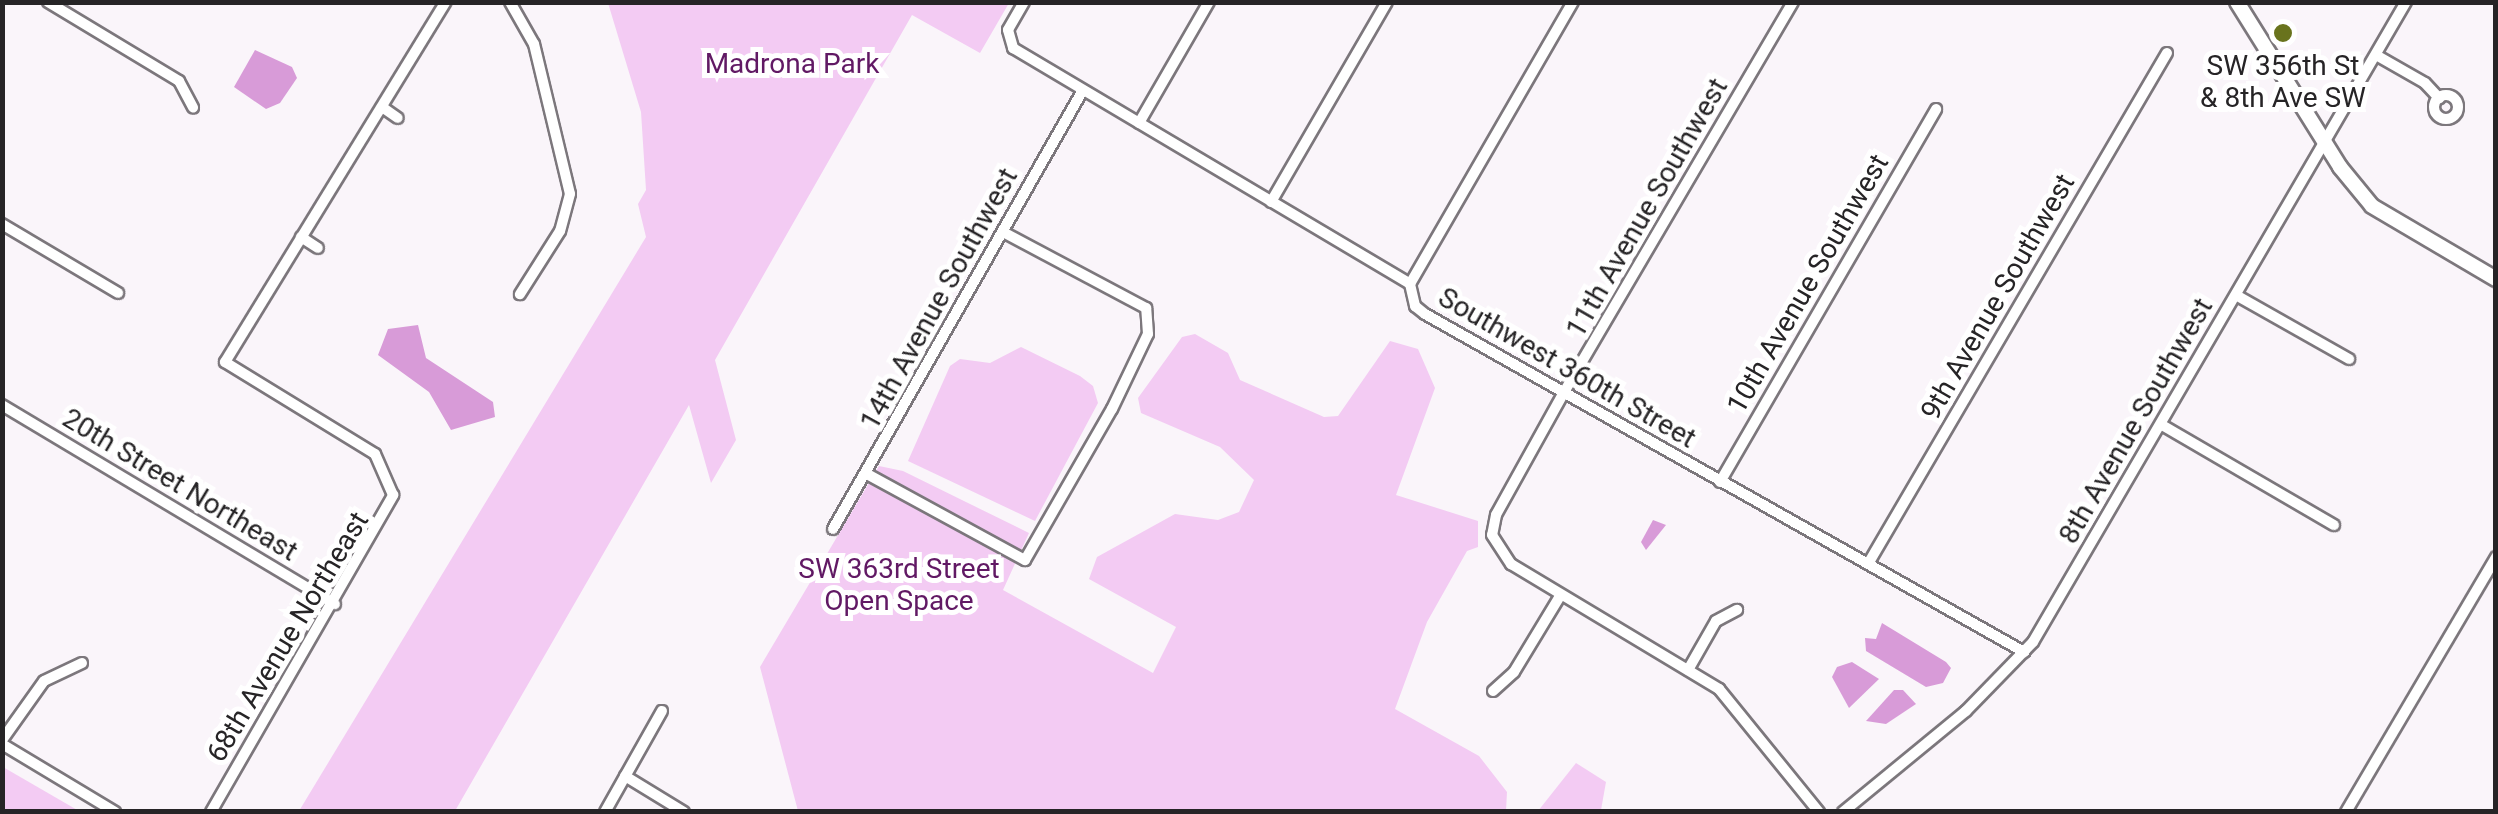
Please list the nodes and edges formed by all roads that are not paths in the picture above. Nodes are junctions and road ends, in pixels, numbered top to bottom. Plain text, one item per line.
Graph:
1 (48, 2) edge
2 (446, 2) edge
3 (510, 2) edge
4 (1024, 2) edge
5 (1209, 2) edge
6 (1387, 2) edge
7 (1573, 2) edge
8 (1793, 2) edge
9 (2236, 2) edge
10 (2406, 2) edge
11 (2167, 52) dead end
12 (2376, 55) junction
13 (1083, 90) junction
14 (2439, 98) dead end
15 (193, 107) dead end
16 (382, 107) junction
17 (1936, 109) dead end
18 (398, 118) dead end
19 (1139, 124) junction
20 (2324, 143) junction
21 (1272, 202) junction
22 (2, 224) edge
23 (1003, 232) junction
24 (302, 237) junction
25 (318, 248) dead end
26 (2496, 278) edge
27 (1410, 284) junction
28 (118, 293) dead end
29 (520, 294) dead end
30 (2236, 295) junction
31 (2349, 359) dead end
32 (1564, 394) junction
33 (2, 404) edge
34 (2162, 425) junction
35 (867, 474) junction
36 (1720, 482) junction
37 (2334, 525) dead end
38 (834, 529) dead end
39 (2496, 556) edge
40 (1868, 564) junction
41 (1560, 596) junction
42 (335, 604) junction
43 (1737, 610) dead end
44 (2024, 652) junction
45 (82, 663) dead end
46 (1688, 670) junction
47 (1493, 691) dead end
48 (662, 712) dead end
49 (2, 742) edge
50 (625, 776) junction
51 (115, 812) edge
52 (210, 812) edge
53 (605, 812) edge
54 (684, 812) edge
55 (1819, 812) edge
56 (1844, 812) edge
57 (2346, 812) edge

1 - 15 street
2 - 16 street
3 - 29 street
4 - 13 street, Southwest 360th Street
5 - 19 street
6 - 21 street
7 - 27 street
8 - 32 street, 11th Avenue Southwest
9 - 20 main road
10 - 12 street, 8th Avenue Southwest
11 - 40 street, 9th Avenue Southwest
12 - 14 street
12 - 20 street, 8th Avenue Southwest
13 - 19 street, Southwest 360th Street
13 - 23 street, 14th Avenue Southwest
16 - 18 street
16 - 24 street
17 - 36 street, 10th Avenue Southwest
19 - 21 street, Southwest 360th Street
20 - 26 main road
20 - 30 street, 8th Avenue Southwest
21 - 27 street, Southwest 360th Street
22 - 28 street
23 - 35 street, 14th Avenue Southwest
23 - 35 street
24 - 25 street
24 - 42 street, 68th Avenue Northeast
27 - 32 street, Southwest 360th Street
30 - 31 street
30 - 34 street, 8th Avenue Southwest
32 - 36 street, Southwest 360th Street
32 - 41 street, 11th Avenue Southwest
33 - 42 street, 20th Street Northeast
34 - 37 street
34 - 44 street, 8th Avenue Southwest
35 - 38 street, 14th Avenue Southwest
36 - 40 street, Southwest 360th Street
39 - 57 street
40 - 44 street, Southwest 360th Street
41 - 46 street
41 - 47 street
42 - 52 street, 68th Avenue Northeast
43 - 46 street
44 - 56 street, 8th Avenue Southwest
45 - 49 street
46 - 55 street
48 - 50 street
49 - 51 street
50 - 53 street
50 - 54 street

